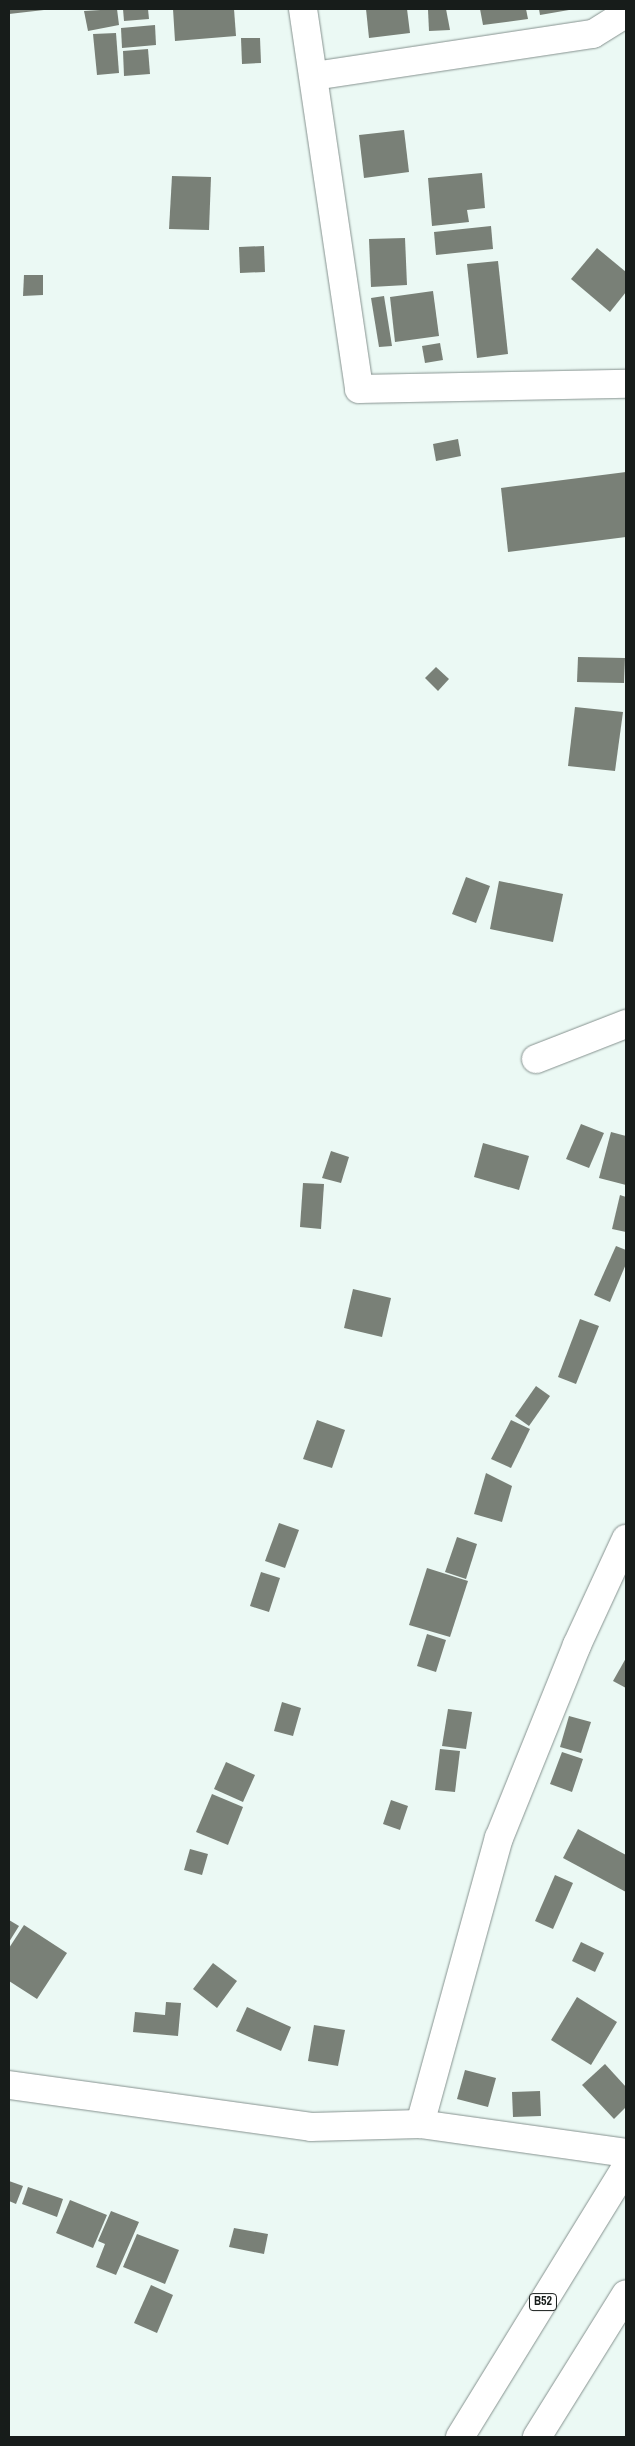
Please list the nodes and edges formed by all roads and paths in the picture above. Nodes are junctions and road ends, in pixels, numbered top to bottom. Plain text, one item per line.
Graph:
1 (303, 9) edge
2 (626, 14) edge
3 (314, 76) junction
4 (626, 384) edge
5 (626, 1024) edge
6 (536, 1059) dead end
7 (626, 1539) edge
8 (9, 2085) edge
9 (420, 2124) junction
10 (626, 2153) edge
11 (626, 2167) edge
12 (626, 2294) edge
13 (460, 2437) edge
14 (537, 2437) edge

1 - 3 main road
2 - 3 main road
3 - 4 main road
5 - 6 main road
7 - 9 main road
8 - 9 main road
9 - 10 main road
11 - 13 main road, B52
12 - 14 main road

